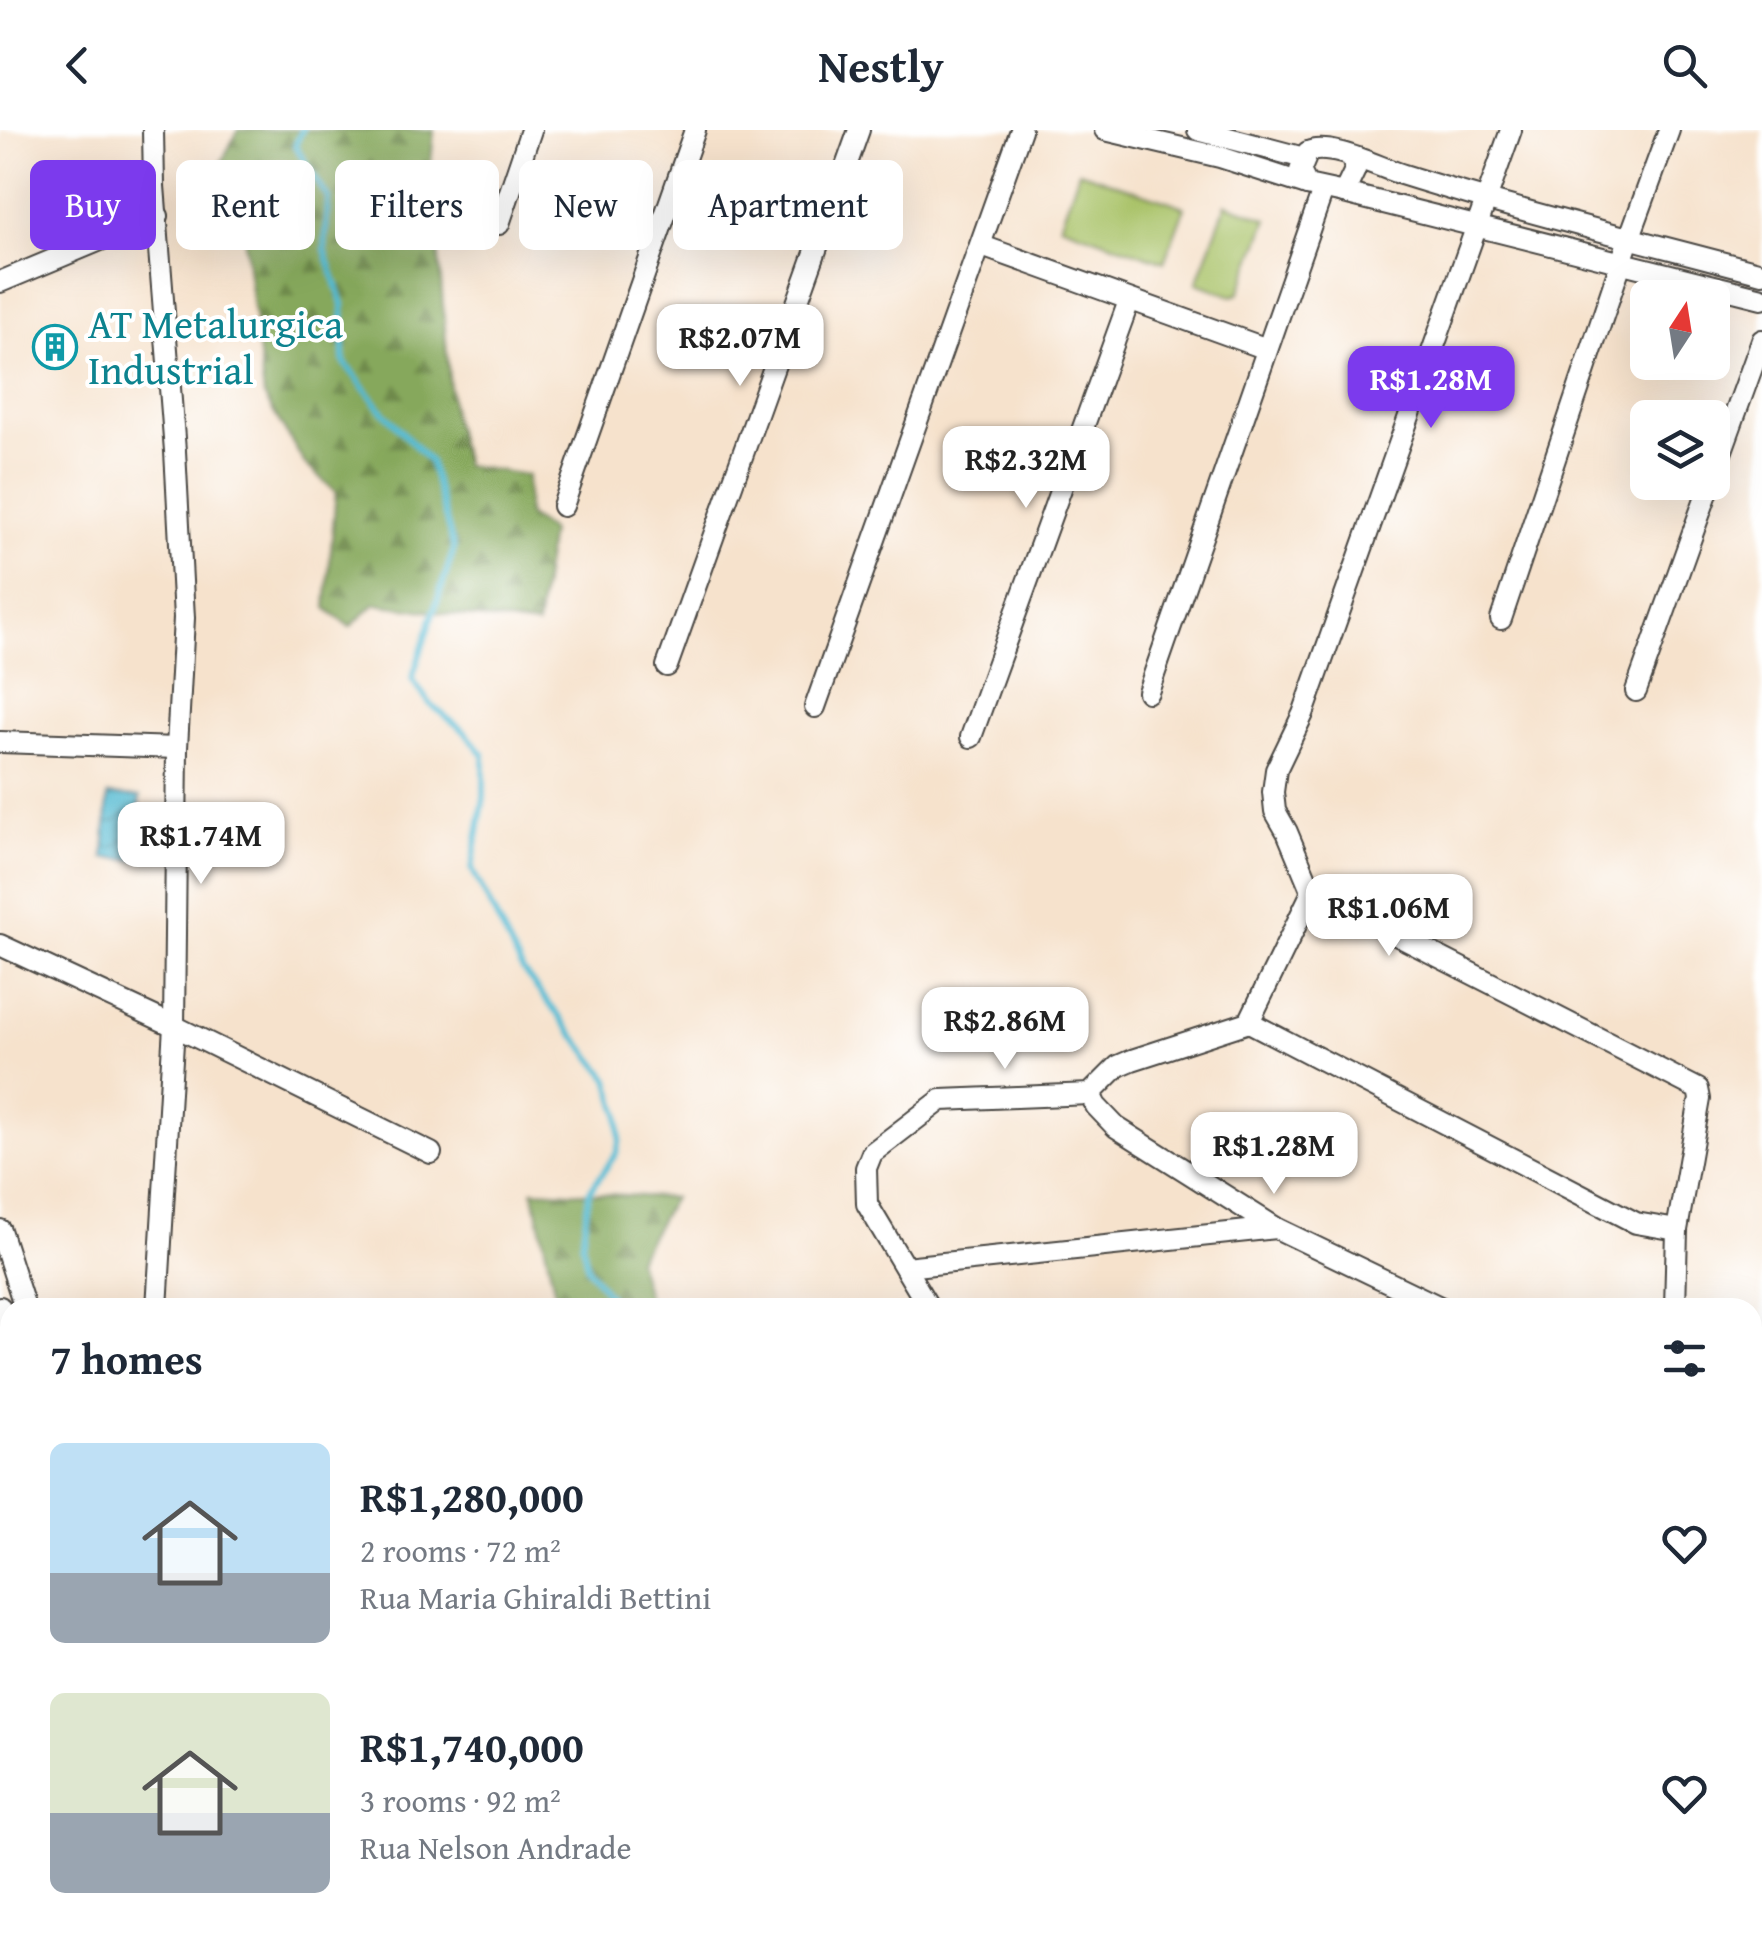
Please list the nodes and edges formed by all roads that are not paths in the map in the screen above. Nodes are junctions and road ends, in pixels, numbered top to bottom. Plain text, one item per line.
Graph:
1 (153, 130) edge
2 (531, 130) edge
3 (695, 130) edge
4 (860, 130) edge
5 (1021, 130) edge
6 (1105, 130) edge
7 (1198, 130) edge
8 (1345, 130) edge
9 (1511, 130) edge
10 (1669, 130) edge
11 (1345, 155) junction
12 (1304, 158) junction
13 (1325, 189) junction
14 (1486, 201) junction
15 (158, 216) junction
16 (499, 221) edge
17 (1478, 224) junction
18 (1628, 239) junction
19 (982, 246) junction
20 (1621, 262) junction
21 (1762, 273) edge
22 (0, 282) edge
23 (1762, 298) edge
24 (1129, 302) junction
25 (1762, 340) edge
26 (1267, 350) junction
27 (1730, 430) edge
28 (1705, 500) edge
29 (563, 506) dead end
30 (1500, 618) dead end
31 (668, 666) dead end
32 (1148, 692) dead end
33 (1636, 692) dead end
34 (815, 708) dead end
35 (971, 737) dead end
36 (0, 742) edge
37 (177, 748) junction
38 (1312, 892) junction
39 (0, 945) edge
40 (1249, 1022) junction
41 (174, 1026) junction
42 (1090, 1094) junction
43 (431, 1153) dead end
44 (1276, 1228) junction
45 (0, 1230) edge
46 (1677, 1230) junction
47 (905, 1268) junction
48 (22, 1298) edge
49 (158, 1298) edge
50 (923, 1298) edge
51 (1421, 1298) edge
52 (1675, 1298) edge

1 - 15 street
2 - 16 street
3 - 29 street
4 - 31 street
5 - 19 street
6 - 13 street
7 - 12 street
8 - 11 street
9 - 14 street
10 - 18 street
11 - 12 street
11 - 13 street
11 - 14 street
12 - 13 street
13 - 17 street
13 - 26 street
14 - 17 street
14 - 18 street
15 - 22 street
15 - 37 street
17 - 20 street
17 - 38 street
18 - 20 street
18 - 21 street
19 - 24 street
19 - 34 street
20 - 23 street
20 - 30 street
24 - 26 street
24 - 35 street
25 - 27 street
26 - 32 street
28 - 33 street
36 - 37 street
37 - 41 street
38 - 40 street
38 - 46 street
39 - 41 street
40 - 42 street
40 - 46 street
41 - 43 street
41 - 49 street
42 - 44 street
42 - 47 street
44 - 47 street
44 - 51 street
45 - 48 street
46 - 52 street
47 - 50 street

